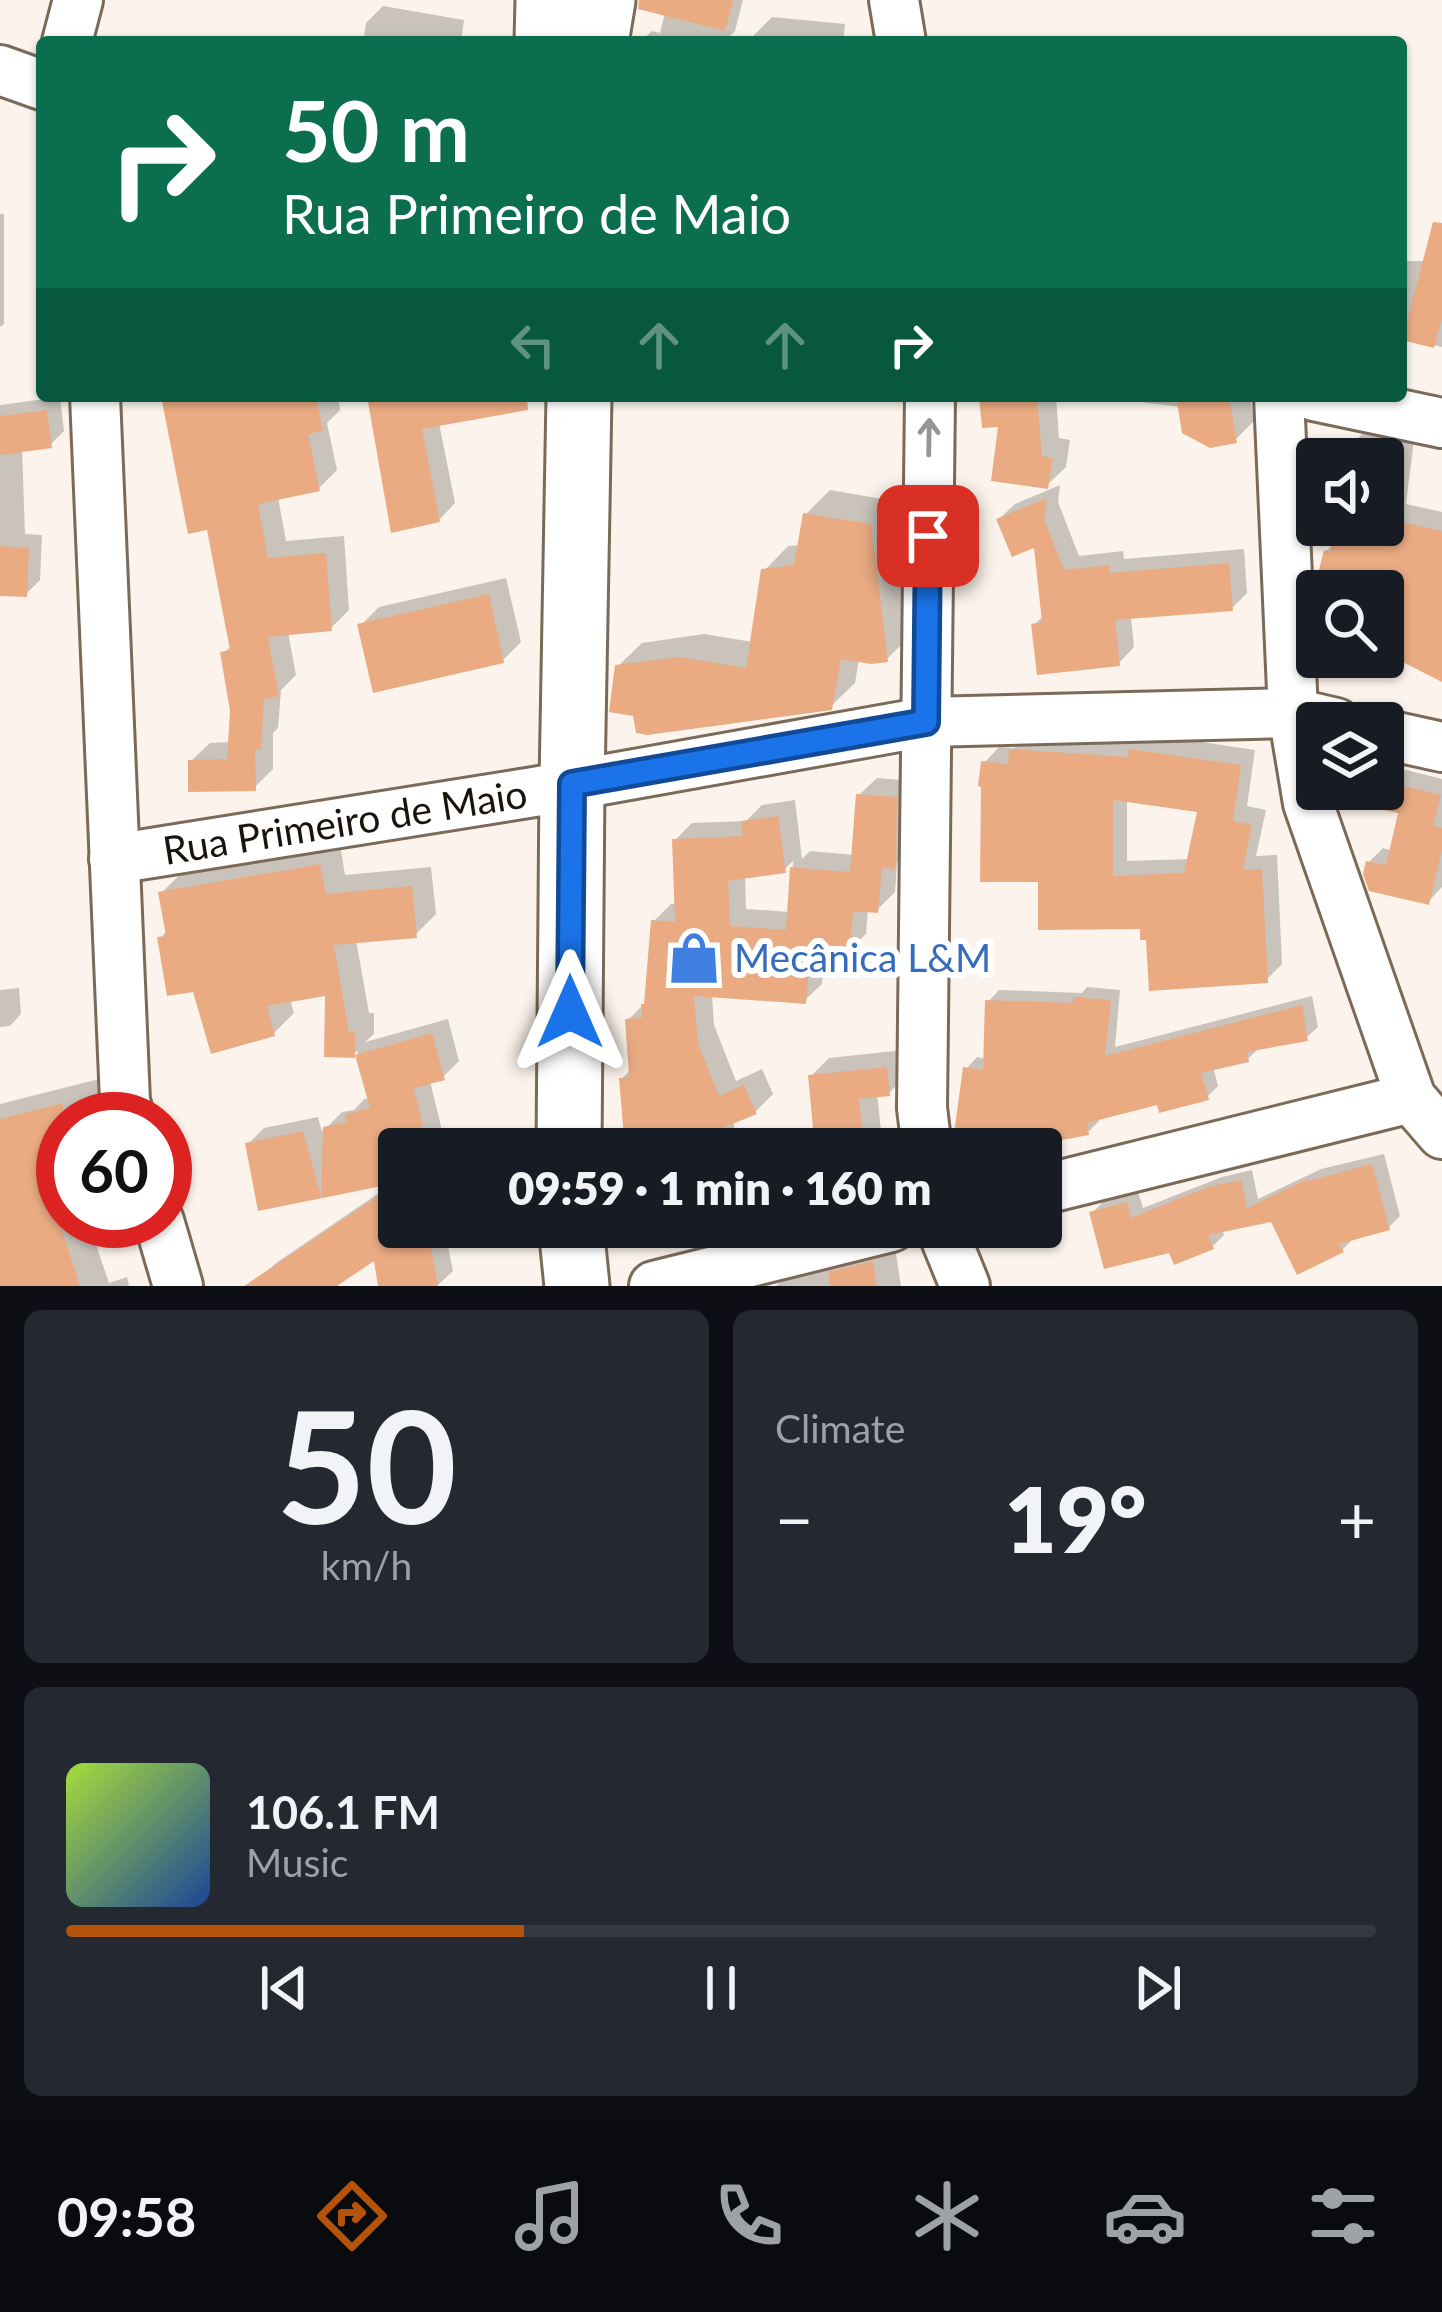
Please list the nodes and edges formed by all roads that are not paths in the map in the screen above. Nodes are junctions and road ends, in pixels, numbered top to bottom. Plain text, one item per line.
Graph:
1 (78, 0) edge
2 (548, 0) edge
3 (584, 0) edge
4 (603, 0) edge
5 (894, 0) edge
6 (69, 36) edge
7 (547, 36) edge
8 (585, 36) edge
9 (597, 36) edge
10 (901, 36) edge
11 (0, 70) edge
12 (36, 83) edge
13 (95, 402) edge
14 (540, 402) edge
15 (579, 402) edge
16 (930, 402) edge
17 (1280, 402) edge
18 (1342, 402) edge
19 (1442, 423) edge
20 (1313, 702) edge
21 (1296, 718) edge
22 (926, 722) junction
23 (1404, 739) edge
24 (1442, 747) edge
25 (553, 788) junction
26 (1310, 810) edge
27 (114, 859) junction
28 (125, 1092) edge
29 (1411, 1098) junction
30 (530, 1128) edge
31 (568, 1128) edge
32 (924, 1128) edge
33 (1442, 1134) edge
34 (1062, 1185) edge
35 (167, 1248) edge
36 (530, 1248) edge
37 (573, 1248) edge
38 (807, 1248) edge
39 (950, 1248) edge
40 (178, 1286) edge
41 (533, 1286) edge
42 (577, 1286) edge
43 (654, 1286) edge
44 (965, 1286) edge

1 - 6 street
2 - 7 main road
3 - 8 main road
4 - 9 main road
5 - 10 street
11 - 12 street
13 - 27 street
14 - 25 main road
15 - 25 main road
22 -> 16 street
17 - 20 street
18 - 19 street
21 - 22 street, Rua Primeiro de Maio
22 - 25 street, Rua Primeiro de Maio
22 - 32 street
23 - 24 street
25 - 27 street, Rua Primeiro de Maio
25 - 30 main road
25 - 31 main road
26 - 29 street
27 - 28 street
29 - 33 street
29 - 34 street
35 - 40 street
36 - 41 main road
37 - 42 main road
38 - 43 street
39 - 44 street

